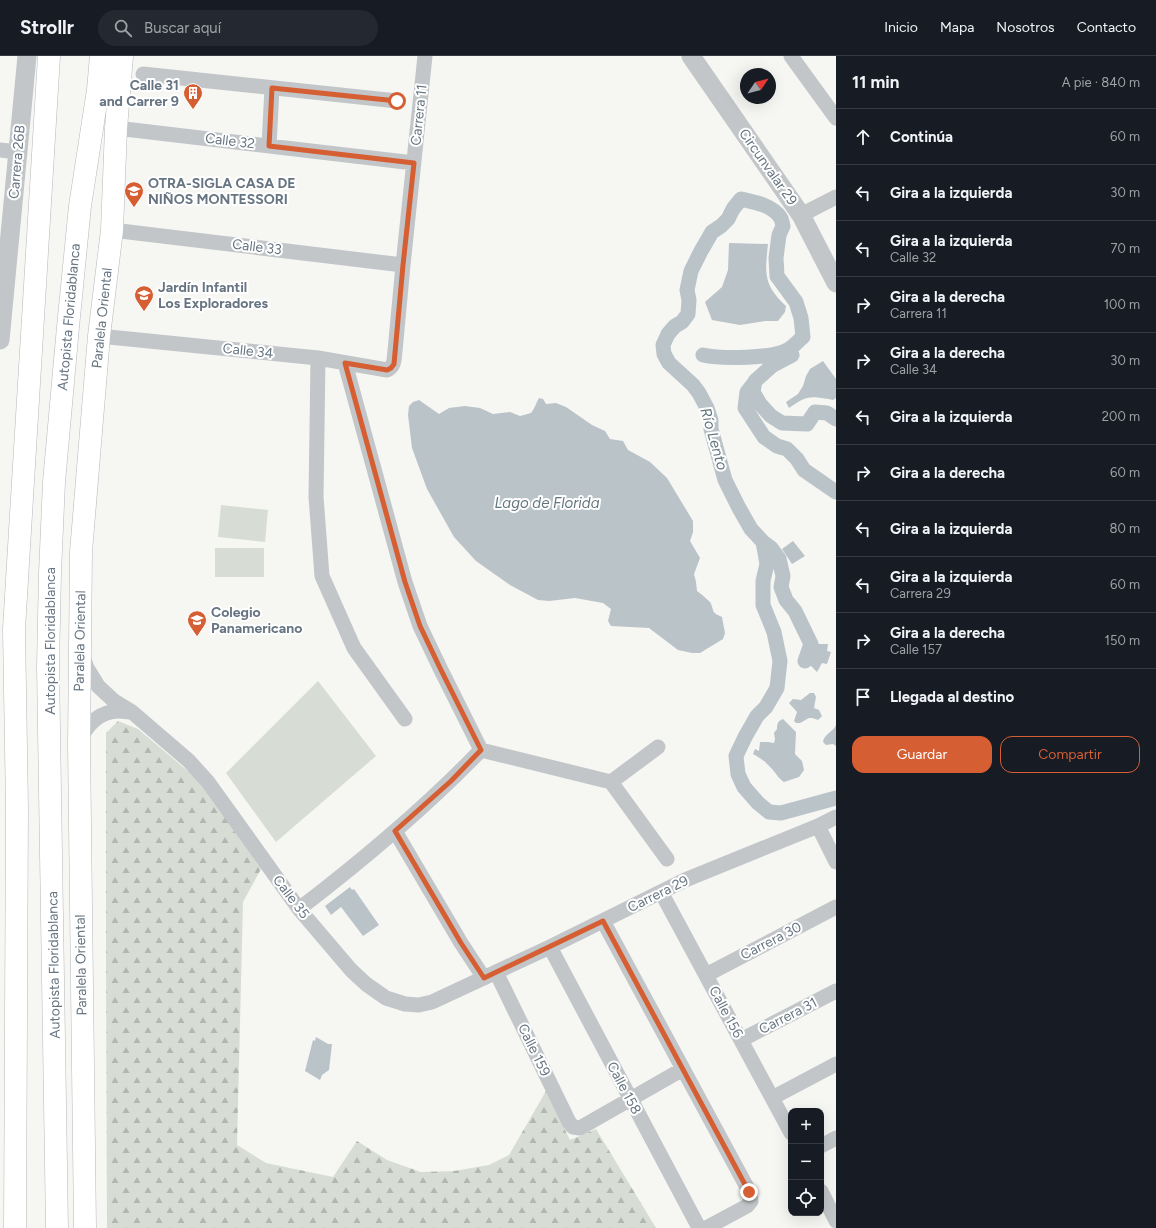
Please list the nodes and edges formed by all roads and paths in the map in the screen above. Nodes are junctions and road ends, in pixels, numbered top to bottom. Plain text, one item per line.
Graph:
1 (27, 56) edge
2 (49, 56) edge
3 (101, 56) edge
4 (122, 56) edge
5 (425, 56) edge
6 (691, 56) edge
7 (792, 56) edge
8 (144, 74) dead end
9 (272, 88) junction
10 (397, 101) dead end
11 (836, 118) edge
12 (116, 128) junction
13 (269, 146) junction
14 (9, 151) edge
15 (414, 163) junction
16 (836, 197) edge
17 (801, 215) junction
18 (112, 230) junction
19 (4, 259) edge
20 (403, 265) junction
21 (836, 283) edge
22 (99, 336) junction
23 (0, 340) edge
24 (318, 358) junction
25 (345, 363) junction
26 (394, 364) joint
27 (80, 648) junction
28 (132, 712) junction
29 (405, 719) dead end
30 (78, 744) junction
31 (658, 747) dead end
32 (481, 750) junction
33 (611, 782) junction
34 (836, 817) edge
35 (818, 826) junction
36 (395, 831) junction
37 (667, 859) dead end
38 (836, 862) edge
39 (661, 892) junction
40 (836, 907) edge
41 (299, 909) junction
42 (603, 921) junction
43 (0, 932) edge
44 (550, 947) junction
45 (490, 975) junction
46 (706, 975) junction
47 (16, 984) junction
48 (836, 991) edge
49 (741, 1040) junction
50 (836, 1064) edge
51 (683, 1068) junction
52 (772, 1098) junction
53 (630, 1099) junction
54 (788, 1127) edge
55 (836, 1138) edge
56 (824, 1144) edge
57 (824, 1197) edge
58 (0, 1202) edge
59 (836, 1221) edge
60 (13, 1228) edge
61 (57, 1228) edge
62 (85, 1228) edge
63 (700, 1228) edge
64 (706, 1228) edge

1 - 14 street, Carrera 26B
2 - 47 highway
3 - 61 highway, Autopista Floridablanca
4 - 12 highway, Paralela Oriental
5 - 15 street, Carrera 11
6 - 17 street, Circunvalar 29
7 - 11 street
8 - 9 street
9 - 10 street
9 - 13 street
12 - 13 street, Calle 32
12 - 18 highway, Paralela Oriental
13 - 15 street, Calle 32
14 - 19 street, Carrera 26B
15 - 20 street, Carrera 11
16 - 17 street
17 - 21 street, Circunvalar 29
18 - 20 street, Calle 33
18 - 22 highway, Paralela Oriental
19 - 23 street, Carrera 26B
20 - 26 street, Carrera 11
22 - 24 street, Calle 34
22 - 27 highway, Paralela Oriental
24 - 25 street, Calle 34
24 - 29 street
25 - 26 street, Calle 34
25 - 32 street
27 - 28 street, Calle 35
27 - 30 highway, Paralela Oriental
28 - 30 street
28 - 41 street, Calle 35
30 - 62 highway, Paralela Oriental
31 - 33 street
32 - 33 street
32 - 36 street
33 - 37 street
34 - 35 street, Carrera 29
35 - 38 street
35 - 39 street, Carrera 29
36 - 41 street
36 - 45 street, Calle 159
39 - 42 street, Carrera 29
39 - 46 street, Calle 156
40 - 46 street, Carrera 30
41 - 45 street, Calle 35
42 - 44 street, Carrera 29
42 - 51 street
43 - 47 highway
44 - 45 street, Carrera 29
44 - 53 street, Calle 158
45 - 53 street, Calle 159
46 - 49 street, Calle 156
47 - 60 highway
48 - 49 street, Carrera 31
49 - 52 street, Calle 156
50 - 52 street
51 - 53 street
51 - 64 street
52 - 54 street, Calle 156
53 - 63 street, Calle 158
55 - 56 street
57 - 59 street
58 - 60 highway

